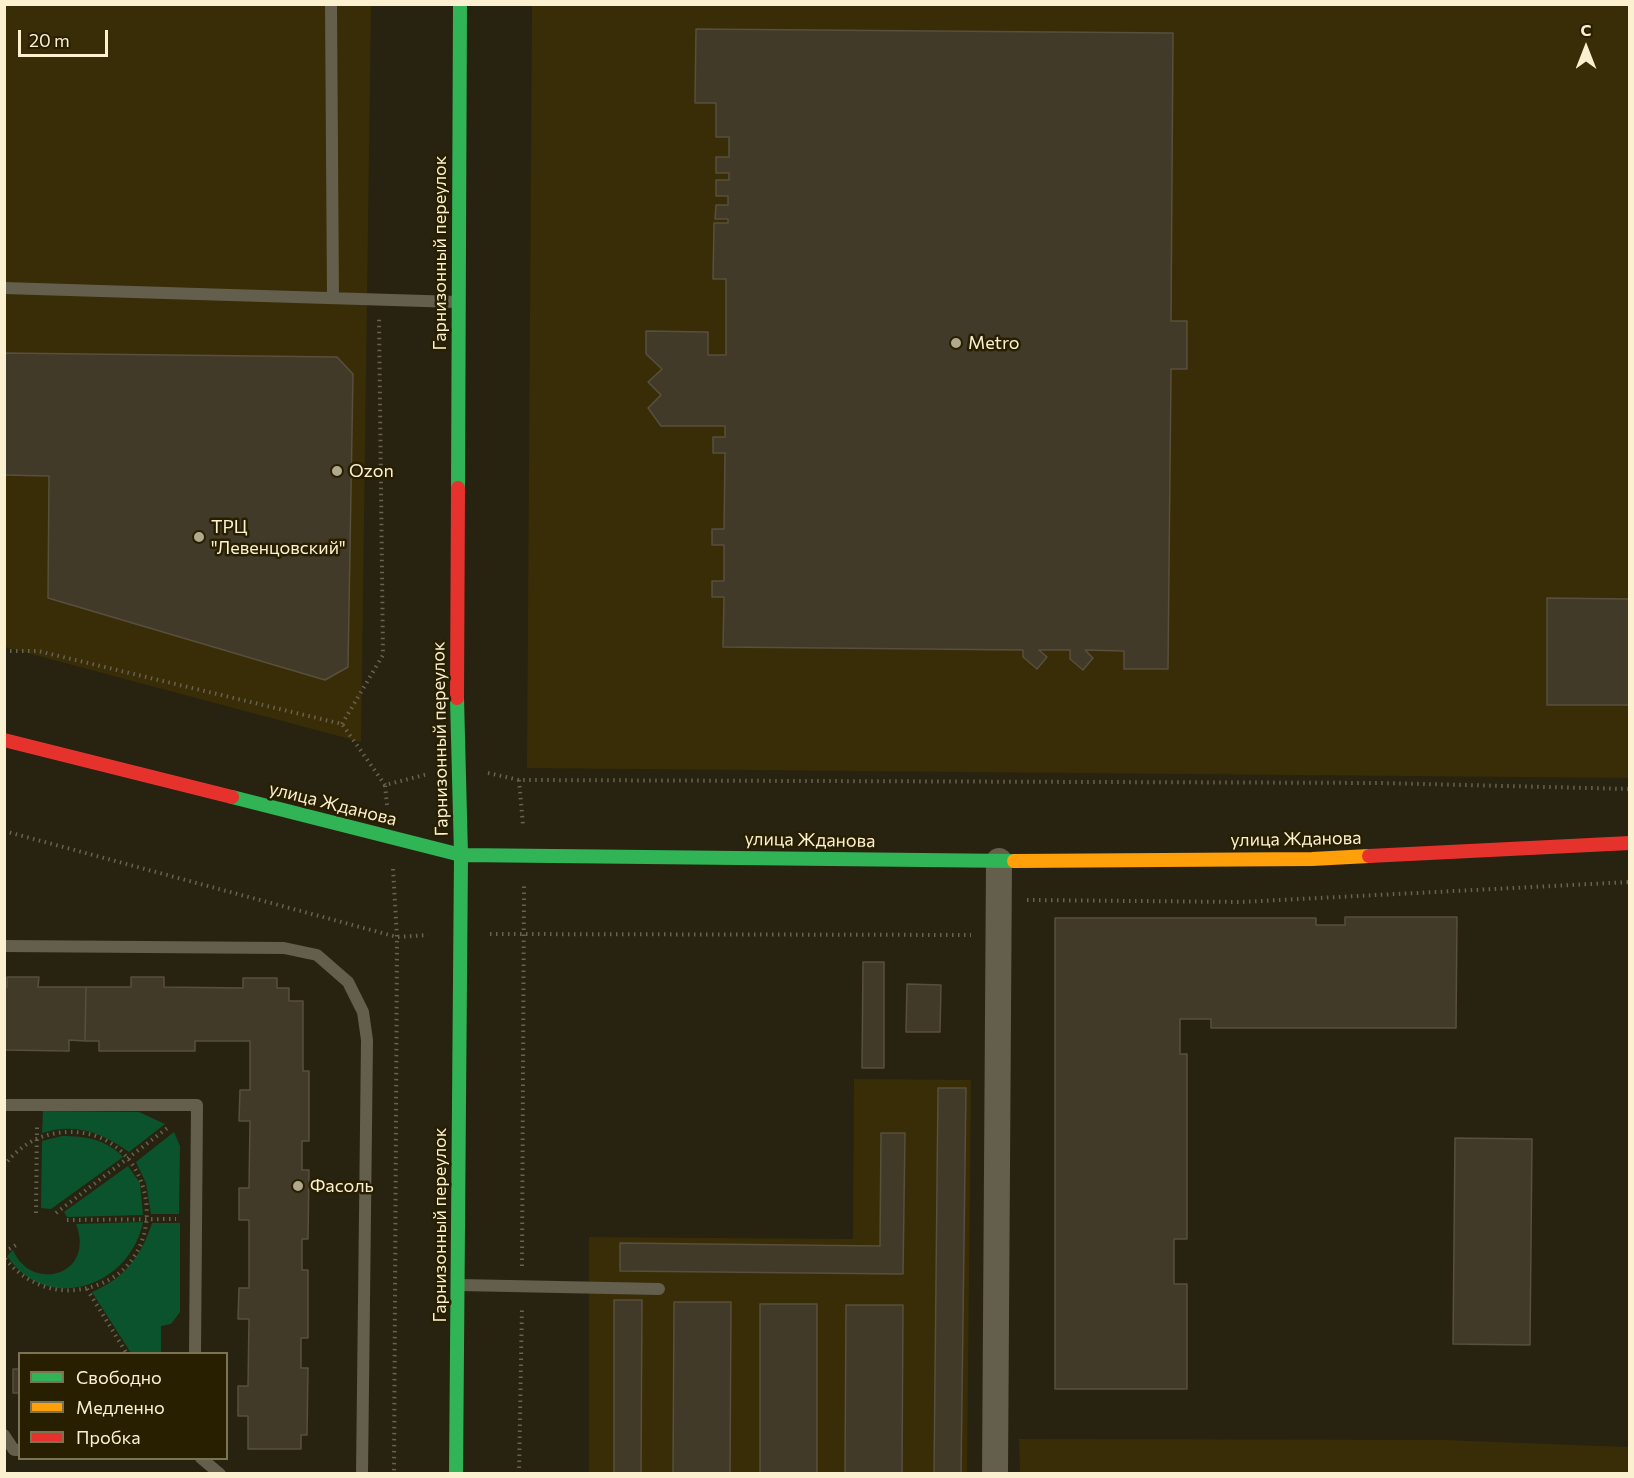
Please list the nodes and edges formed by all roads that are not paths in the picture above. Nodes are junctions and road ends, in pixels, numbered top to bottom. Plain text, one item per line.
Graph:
1 (331, 4) edge
2 (460, 4) edge
3 (4, 288) edge
4 (333, 298) junction
5 (457, 302) junction
6 (4, 740) edge
7 (1629, 843) edge
8 (461, 855) junction
9 (999, 861) junction
10 (4, 946) edge
11 (4, 1105) edge
12 (457, 1285) junction
13 (659, 1288) dead end
14 (195, 1352) edge
15 (4, 1436) edge
16 (18, 1450) edge
17 (204, 1460) edge
18 (220, 1473) edge
19 (362, 1473) edge
20 (456, 1473) edge
21 (994, 1473) edge

1 - 4 lane
2 - 5 street, Гарнизонный переулок
3 - 4 lane
4 - 5 lane
5 - 8 street, Гарнизонный переулок
6 - 8 street, улица Жданова
7 - 9 street, улица Жданова
8 - 9 street, улица Жданова
8 - 12 street, Гарнизонный переулок
9 - 21 street
10 - 19 lane
11 - 14 lane
12 - 13 lane
12 - 20 street, Гарнизонный переулок
15 - 16 lane
17 - 18 lane

